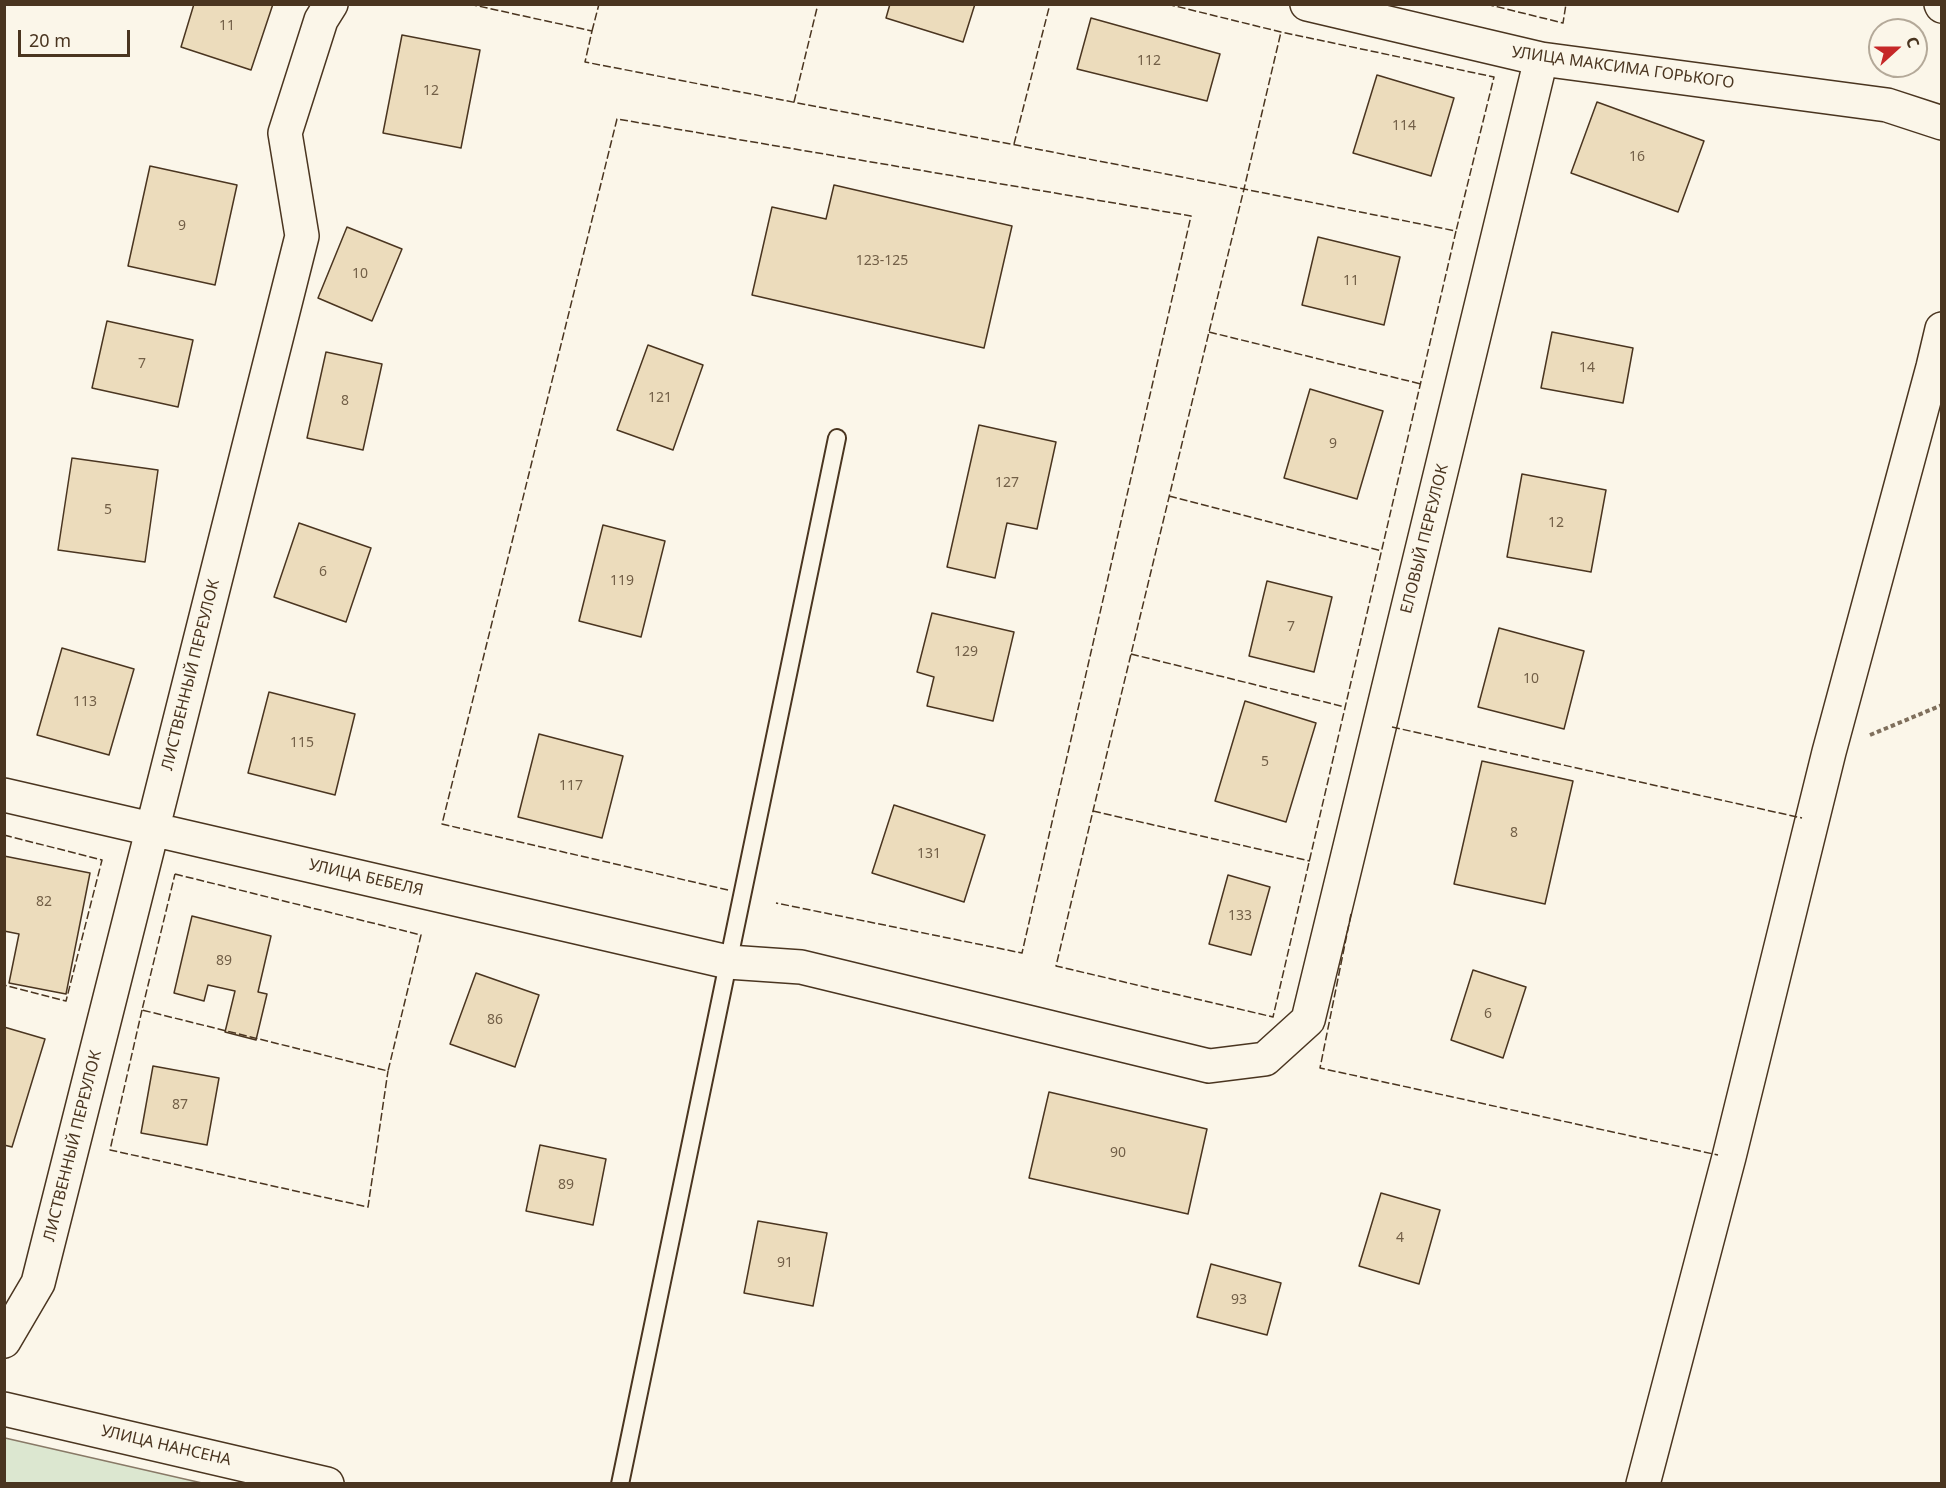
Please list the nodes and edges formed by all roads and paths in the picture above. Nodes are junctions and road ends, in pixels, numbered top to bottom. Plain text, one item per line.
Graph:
1 (331, 4) edge
2 (1306, 4) edge
3 (1541, 59) junction
4 (1941, 123) edge
5 (1941, 328) edge
6 (837, 438) dead end
7 (1941, 705) edge
8 (1829, 752) junction
9 (4, 795) edge
10 (153, 829) junction
11 (728, 962) junction
12 (1308, 1020) joint
13 (4, 1341) edge
14 (4, 1409) edge
15 (327, 1484) edge
16 (620, 1484) edge
17 (1643, 1484) edge

1 - 10 street, ЛИСТВЕННЫЙ ПЕРЕУЛОК
2 - 3 street, УЛИЦА МАКСИМА ГОРЬКОГО
3 - 4 street, УЛИЦА МАКСИМА ГОРЬКОГО
3 - 12 street, ЕЛОВЫЙ ПЕРЕУЛОК
5 - 8 street
6 - 11 lane
7 - 8 path
8 - 17 street
9 - 10 street, УЛИЦА БЕБЕЛЯ
10 - 11 street, УЛИЦА БЕБЕЛЯ
10 - 13 street, ЛИСТВЕННЫЙ ПЕРЕУЛОК
11 - 12 street, УЛИЦА БЕБЕЛЯ
11 - 16 lane
14 - 15 street, УЛИЦА НАНСЕНА

